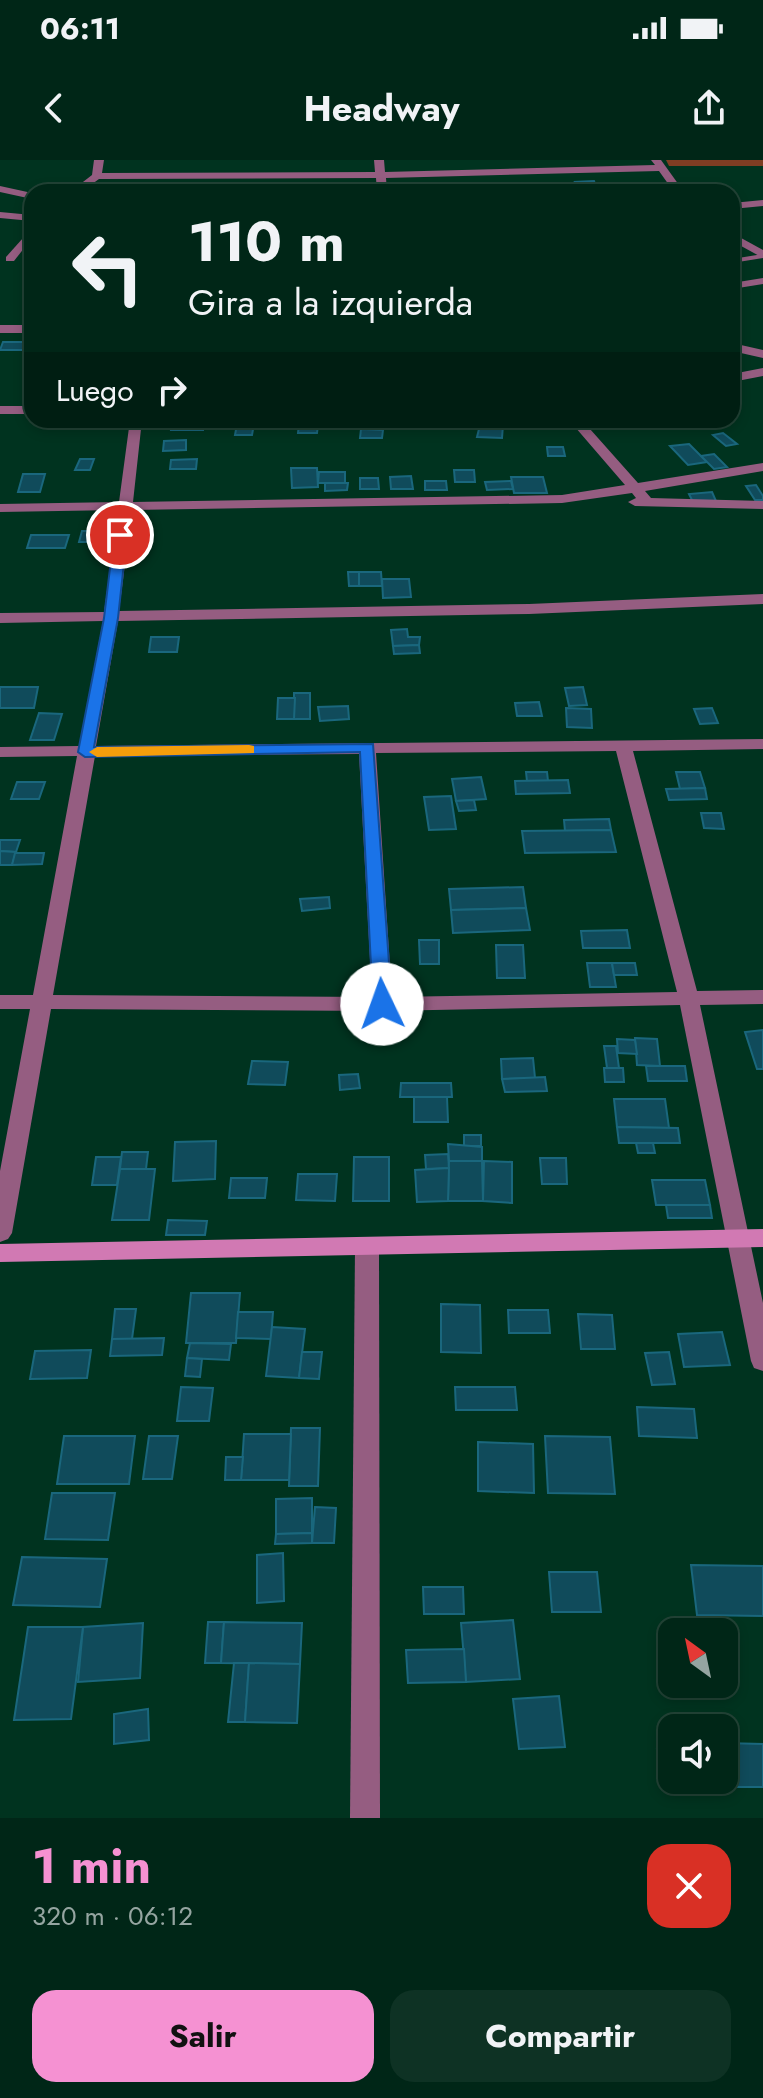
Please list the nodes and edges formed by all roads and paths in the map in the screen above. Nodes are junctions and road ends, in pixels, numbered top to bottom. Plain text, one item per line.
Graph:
1 (99, 160) edge
2 (379, 160) edge
3 (658, 164) edge
4 (97, 176) junction
5 (381, 176) junction
6 (86, 184) edge
7 (382, 184) edge
8 (673, 184) edge
9 (0, 189) edge
10 (24, 194) edge
11 (763, 203) edge
12 (740, 205) edge
13 (0, 215) edge
14 (24, 217) edge
15 (24, 239) edge
16 (740, 242) edge
17 (763, 256) edge
18 (5, 259) edge
19 (740, 260) edge
20 (763, 281) edge
21 (740, 285) edge
22 (0, 329) edge
23 (24, 329) edge
24 (740, 349) edge
25 (763, 354) edge
26 (763, 372) edge
27 (740, 376) edge
28 (0, 410) edge
29 (24, 410) edge
30 (135, 428) edge
31 (582, 428) edge
32 (763, 467) edge
33 (635, 488) junction
34 (562, 499) junction
35 (648, 503) junction
36 (763, 505) edge
37 (123, 507) junction
38 (0, 508) edge
39 (763, 599) edge
40 (0, 618) edge
41 (111, 618) junction
42 (763, 744) edge
43 (623, 746) junction
44 (367, 748) junction
45 (0, 752) edge
46 (85, 752) junction
47 (763, 997) edge
48 (689, 1000) junction
49 (0, 1002) edge
50 (44, 1002) junction
51 (382, 1004) junction
52 (0, 1233) edge
53 (752, 1239) edge
54 (367, 1248) junction
55 (0, 1253) edge
56 (763, 1361) edge
57 (365, 1818) edge

1 - 4 street
2 - 5 street
3 - 5 street
3 - 8 street
4 - 5 street
4 - 6 street
5 - 7 street
9 - 10 street
11 - 12 street
13 - 14 street
15 - 18 street
16 - 17 street
17 - 19 lane
20 - 21 street
22 - 23 street
24 - 25 street
26 - 27 street
28 - 29 street
30 - 37 street
31 - 33 street
32 - 33 street
33 - 34 street
33 - 35 street
34 - 35 street
34 - 37 street
35 - 36 street
37 - 38 street
37 - 41 street
39 - 41 street
40 - 41 street
41 - 46 street
42 - 43 street
43 - 44 street
43 - 48 street
44 - 46 street
44 - 51 street
45 - 46 street
46 - 50 street
47 - 48 street
48 - 51 street
48 - 53 street
49 - 50 street
50 - 51 street
50 - 52 street
53 - 54 street
53 - 56 street
54 - 55 street
54 - 57 street

